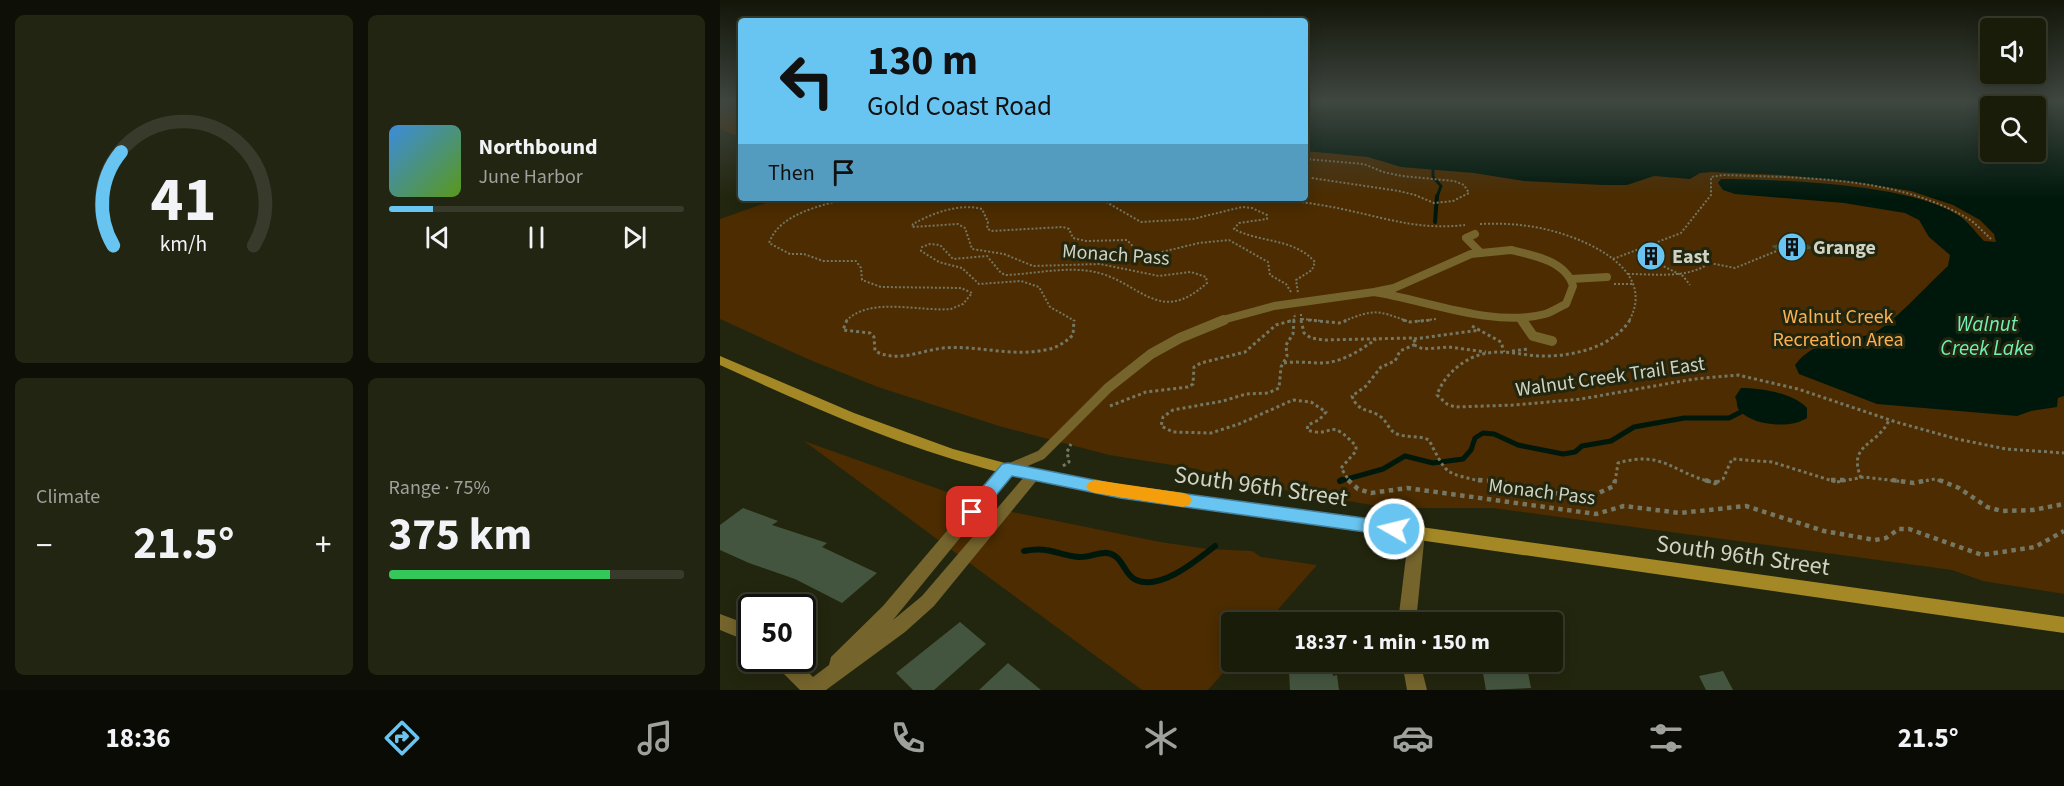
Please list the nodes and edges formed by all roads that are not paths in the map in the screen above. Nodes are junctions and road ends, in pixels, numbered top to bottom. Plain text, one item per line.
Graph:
1 (1475, 234) dead end
2 (1480, 252) junction
3 (1571, 279) junction
4 (1609, 281) road end
5 (1374, 292) junction
6 (1522, 319) junction
7 (1552, 341) dead end
8 (720, 360) edge
9 (1039, 456) junction
10 (1008, 469) junction
11 (1043, 476) junction
12 (1417, 532) junction
13 (1408, 612) edge
14 (720, 622) edge
15 (2064, 625) edge
16 (738, 629) edge
17 (795, 672) edge
18 (1413, 672) edge
19 (812, 690) edge
20 (1417, 690) edge

1 - 2 lane
2 - 3 lane
2 - 5 lane
3 - 4 lane
3 - 6 lane
5 - 6 lane
5 - 9 lane
6 - 7 lane
8 - 10 main road, South 96th Street
9 - 10 lane
9 - 11 lane
10 - 11 main road, South 96th Street
10 - 19 street
11 - 12 main road, South 96th Street
11 - 19 street
12 - 13 street
12 - 15 main road, South 96th Street
14 - 16 street
17 - 19 street
18 - 20 street

